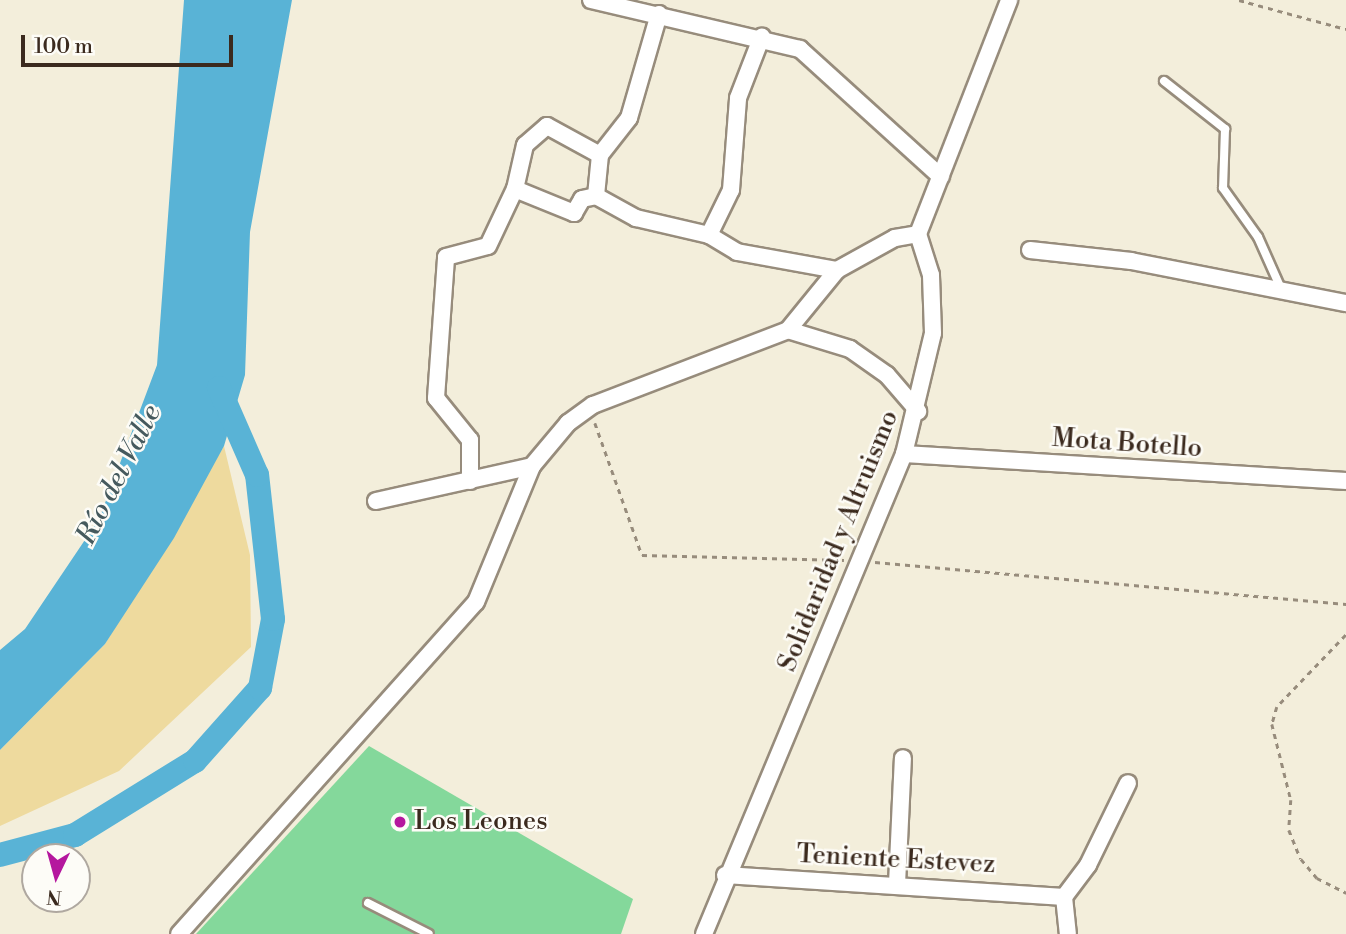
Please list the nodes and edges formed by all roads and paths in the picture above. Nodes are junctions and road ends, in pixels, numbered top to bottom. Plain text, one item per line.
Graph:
1 (591, 0) edge
2 (1009, 0) edge
3 (1239, 0) edge
4 (659, 14) junction
5 (1346, 29) edge
6 (762, 36) junction
7 (1164, 81) dead end
8 (600, 155) junction
9 (941, 177) junction
10 (515, 189) junction
11 (596, 196) junction
12 (918, 234) junction
13 (709, 236) junction
14 (1030, 250) dead end
15 (837, 270) junction
16 (1282, 291) junction
17 (1346, 303) edge
18 (788, 330) junction
19 (593, 405) junction
20 (918, 411) junction
21 (904, 454) junction
22 (532, 466) junction
23 (470, 481) junction
24 (1346, 481) edge
25 (376, 501) dead end
26 (863, 561) junction
27 (1346, 604) edge
28 (1346, 635) edge
29 (903, 758) dead end
30 (1128, 783) dead end
31 (725, 875) junction
32 (897, 884) junction
33 (1346, 893) edge
34 (1063, 897) junction
35 (368, 903) dead end
36 (179, 934) edge
37 (429, 934) edge
38 (704, 934) edge
39 (1068, 934) edge

1 - 4 street
2 - 9 street
3 - 5 path
4 - 6 street
4 - 8 street
6 - 9 street
6 - 13 street
7 - 16 lane
8 - 10 street
8 - 11 street
9 - 12 street
10 - 11 street
10 - 23 street
11 - 13 street
12 - 15 street
12 - 20 street, Solidaridad y Altruismo
13 - 15 street
14 - 16 street
15 - 18 street
16 - 17 street
18 - 19 street
18 - 20 street
19 - 22 street
19 - 26 path
20 - 21 street, Solidaridad y Altruismo
21 - 24 street, Mota Botello
21 - 26 street, Solidaridad y Altruismo
22 - 23 street
22 - 36 street
23 - 25 street
26 - 27 path
26 - 31 street, Solidaridad y Altruismo
28 - 33 path
29 - 32 street
30 - 34 street
31 - 32 street, Teniente Estevez
31 - 38 street, Solidaridad y Altruismo
32 - 34 street, Teniente Estevez
34 - 39 street
35 - 37 lane

